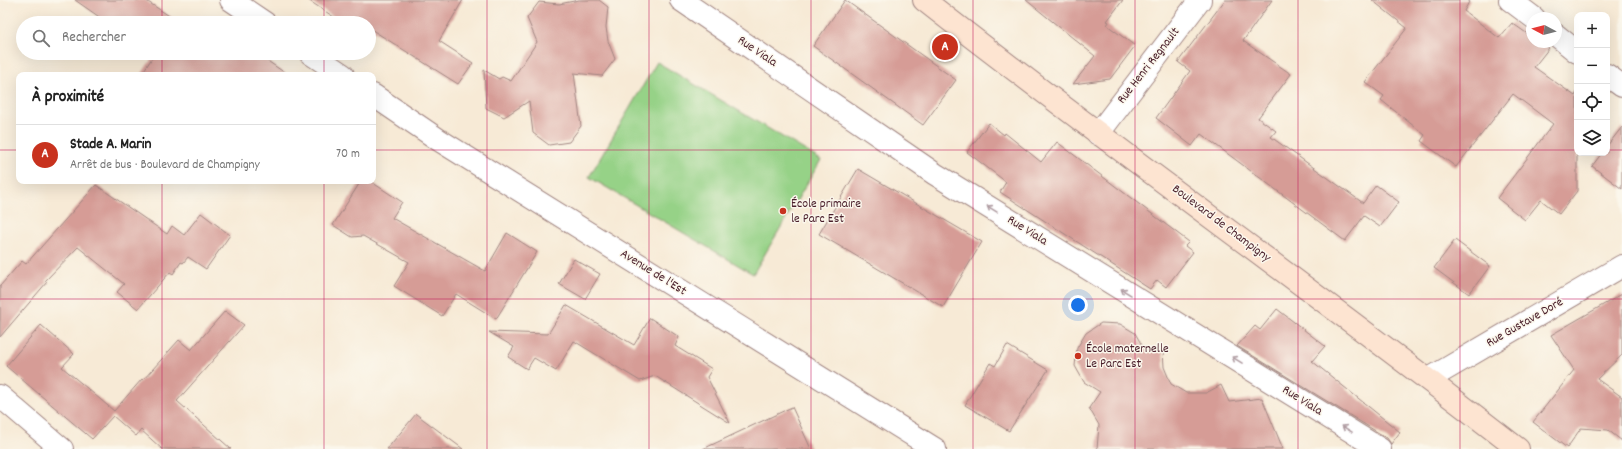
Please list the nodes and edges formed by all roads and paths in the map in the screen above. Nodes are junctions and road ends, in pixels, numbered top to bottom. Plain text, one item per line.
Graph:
1 (231, 0) edge
2 (681, 0) edge
3 (924, 0) edge
4 (1200, 0) edge
5 (1510, 0) edge
6 (1526, 12) edge
7 (255, 16) edge
8 (1562, 40) edge
9 (1574, 50) edge
10 (320, 60) edge
11 (338, 72) edge
12 (1610, 77) edge
13 (1622, 86) edge
14 (376, 97) edge
15 (1098, 134) junction
16 (1622, 266) edge
17 (1428, 379) junction
18 (0, 396) edge
19 (924, 447) edge
20 (62, 449) edge
21 (1380, 449) edge
22 (1518, 449) edge

1 - 7 street
21 -> 2 street, Rue Viala
3 - 15 main road, Boulevard de Champigny
4 - 15 street, Rue Henri Regnault
5 - 6 street
8 - 9 street
10 - 11 street
12 - 13 street
14 - 19 street, Avenue de l'Est
15 - 17 main road, Boulevard de Champigny
16 - 17 street, Rue Gustave Doré
17 - 22 main road, Boulevard de Champigny
18 - 20 street

